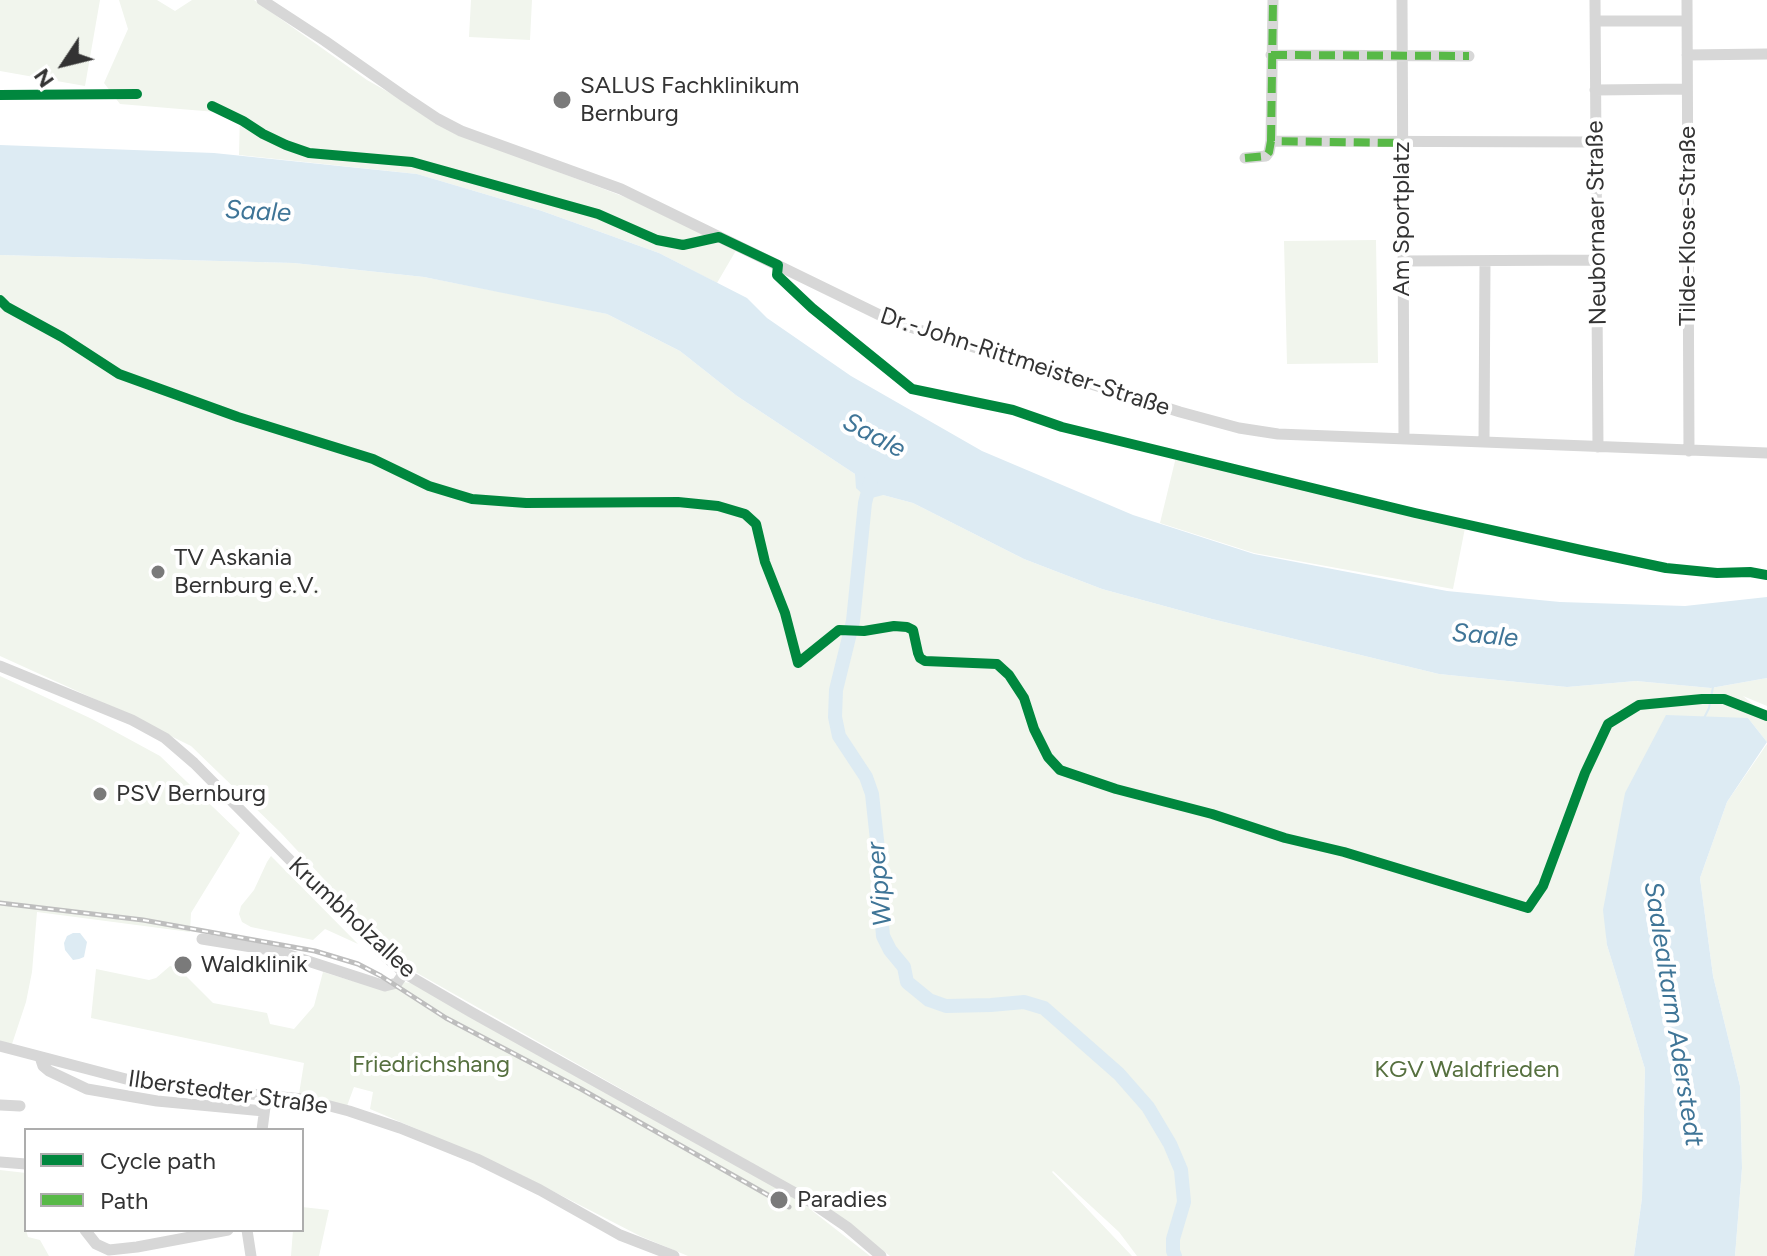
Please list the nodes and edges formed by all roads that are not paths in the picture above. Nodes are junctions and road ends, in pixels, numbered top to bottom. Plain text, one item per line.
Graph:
1 (262, 0) edge
2 (1273, 0) edge
3 (1402, 0) edge
4 (1595, 0) edge
5 (1687, 0) edge
6 (1595, 21) junction
7 (1687, 21) junction
8 (1767, 54) edge
9 (1271, 55) junction
10 (1687, 55) junction
11 (1401, 56) junction
12 (1469, 56) dead end
13 (1687, 89) junction
14 (1595, 90) junction
15 (1271, 141) junction
16 (1596, 142) junction
17 (1402, 143) junction
18 (1245, 158) dead end
19 (1597, 260) junction
20 (1403, 261) junction
21 (1485, 261) junction
22 (1404, 439) junction
23 (1484, 442) junction
24 (1598, 447) junction
25 (1689, 451) junction
26 (1767, 453) edge
27 (0, 666) edge
28 (202, 939) dead end
29 (404, 973) junction
30 (0, 1046) edge
31 (40, 1057) junction
32 (266, 1095) junction
33 (0, 1105) edge
34 (20, 1106) dead end
35 (264, 1111) junction
36 (262, 1128) edge
37 (0, 1162) edge
38 (24, 1164) edge
39 (86, 1232) edge
40 (220, 1232) edge
41 (247, 1232) edge
42 (138, 1252) edge
43 (251, 1256) edge
44 (674, 1256) edge
45 (881, 1256) edge

1 - 22 street, Dr.-John-Rittmeister-Straße
2 - 9 street
3 - 11 street, Am Sportplatz
4 - 6 street, Neubornaer Straße
5 - 7 street, Tilde-Klose-Straße
6 - 7 street
6 - 14 street, Neubornaer Straße
7 - 10 street, Tilde-Klose-Straße
8 - 10 street
9 - 11 street
9 - 15 street
10 - 13 street, Tilde-Klose-Straße
11 - 12 street
11 - 17 street, Am Sportplatz
13 - 14 street
13 - 25 street, Tilde-Klose-Straße
14 - 16 street, Neubornaer Straße
15 - 17 street
15 - 18 street
16 - 17 street
16 - 19 street, Neubornaer Straße
17 - 20 street, Am Sportplatz
19 - 21 street
19 - 24 street, Neubornaer Straße
20 - 21 street
20 - 22 street, Am Sportplatz
21 - 23 street
22 - 23 street, Dr.-John-Rittmeister-Straße
23 - 24 street, Dr.-John-Rittmeister-Straße
24 - 25 street, Dr.-John-Rittmeister-Straße
25 - 26 street, Dr.-John-Rittmeister-Straße
27 - 29 street, Krumbholzallee
28 - 29 street
29 - 45 street, Krumbholzallee
30 - 31 street, Ilberstedter Straße
31 - 32 street, Ilberstedter Straße
31 - 35 street, Ilberstedter Straße
32 - 35 street
32 - 44 street, Ilberstedter Straße
33 - 34 street
35 - 36 street
37 - 38 street
39 - 42 street
40 - 42 street
41 - 43 street

